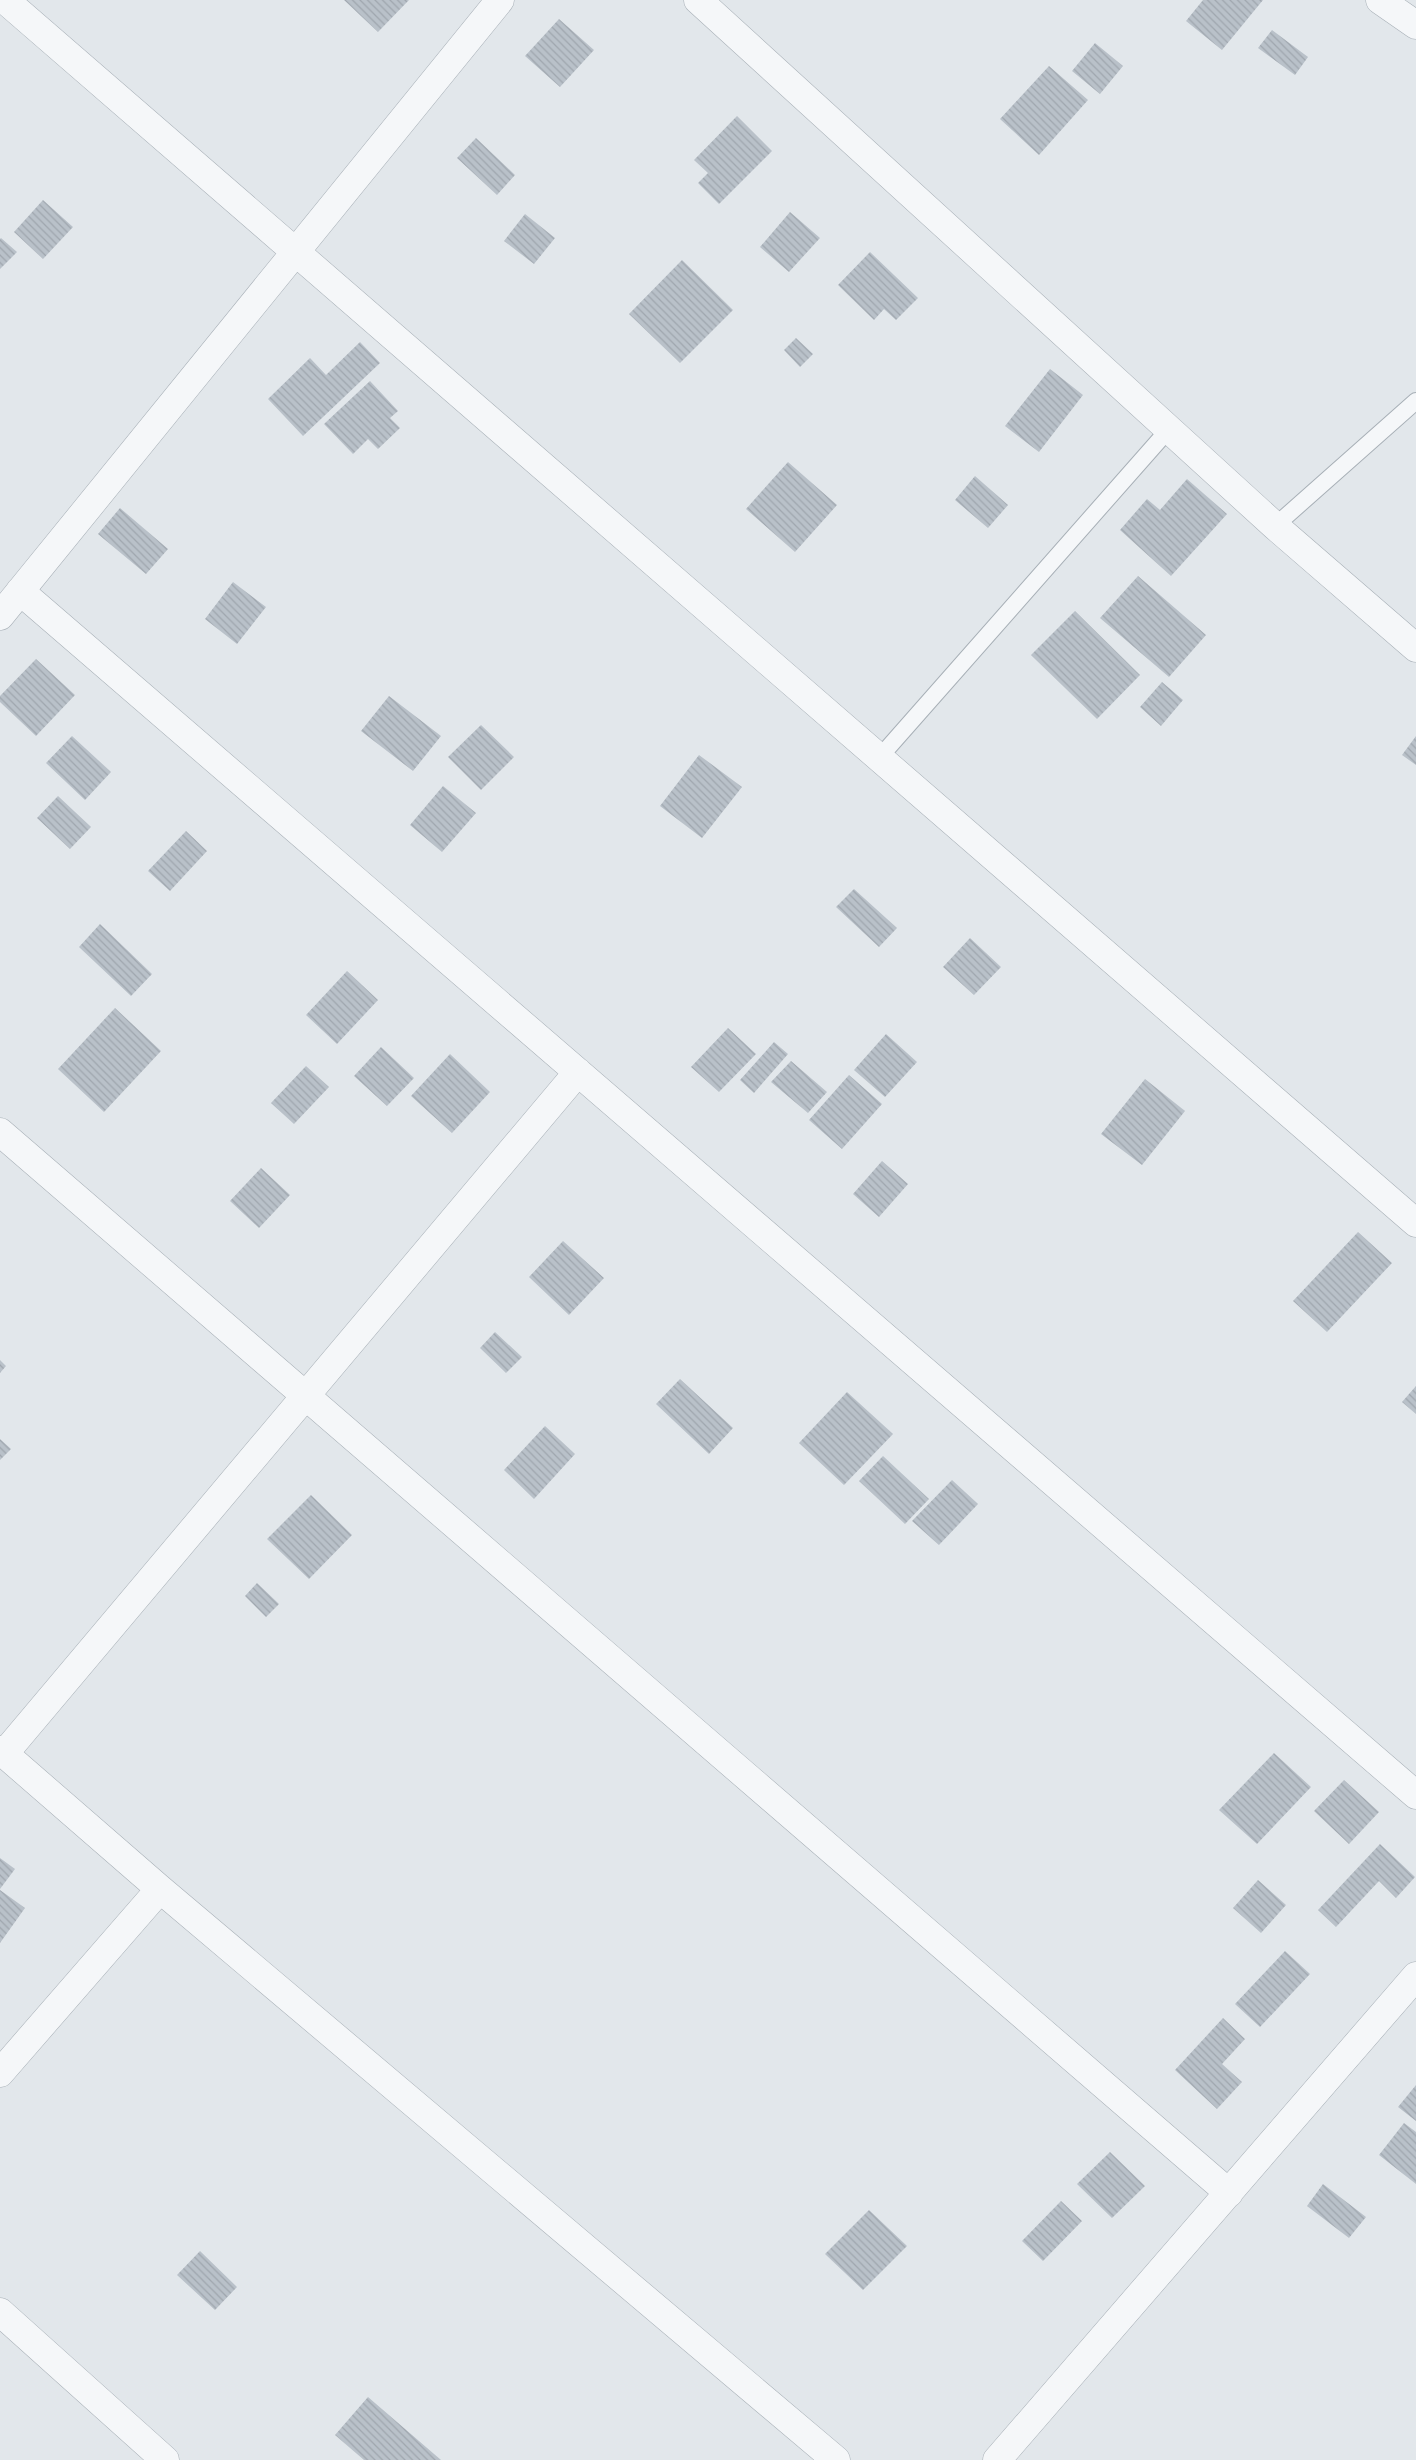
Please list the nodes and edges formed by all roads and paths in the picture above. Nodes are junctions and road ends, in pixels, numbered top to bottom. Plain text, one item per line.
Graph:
1 (4, 0) edge
2 (500, 0) edge
3 (698, 0) edge
4 (1380, 0) edge
5 (1416, 24) edge
6 (295, 252) junction
7 (1416, 401) edge
8 (1168, 429) junction
9 (1275, 526) junction
10 (20, 591) junction
11 (0, 616) edge
12 (1416, 648) edge
13 (879, 758) junction
14 (578, 1072) junction
15 (0, 1132) edge
16 (1416, 1223) edge
17 (306, 1396) junction
18 (2, 1752) edge
19 (1416, 1795) edge
20 (160, 1889) junction
21 (1416, 1976) edge
22 (0, 2073) edge
23 (1229, 2193) junction
24 (0, 2312) edge
25 (165, 2460) edge
26 (836, 2460) edge
27 (997, 2460) edge

1 - 6 street
2 - 6 street
3 - 8 street
4 - 5 street
6 - 10 street
6 - 13 street
7 - 9 lane
8 - 9 street
8 - 13 lane
9 - 12 street
10 - 11 street
10 - 14 street
13 - 16 street
14 - 17 street
14 - 19 street
15 - 17 street
17 - 18 street
17 - 23 street
18 - 20 street
20 - 22 street
20 - 26 street
21 - 23 street
23 - 27 street
24 - 25 street

